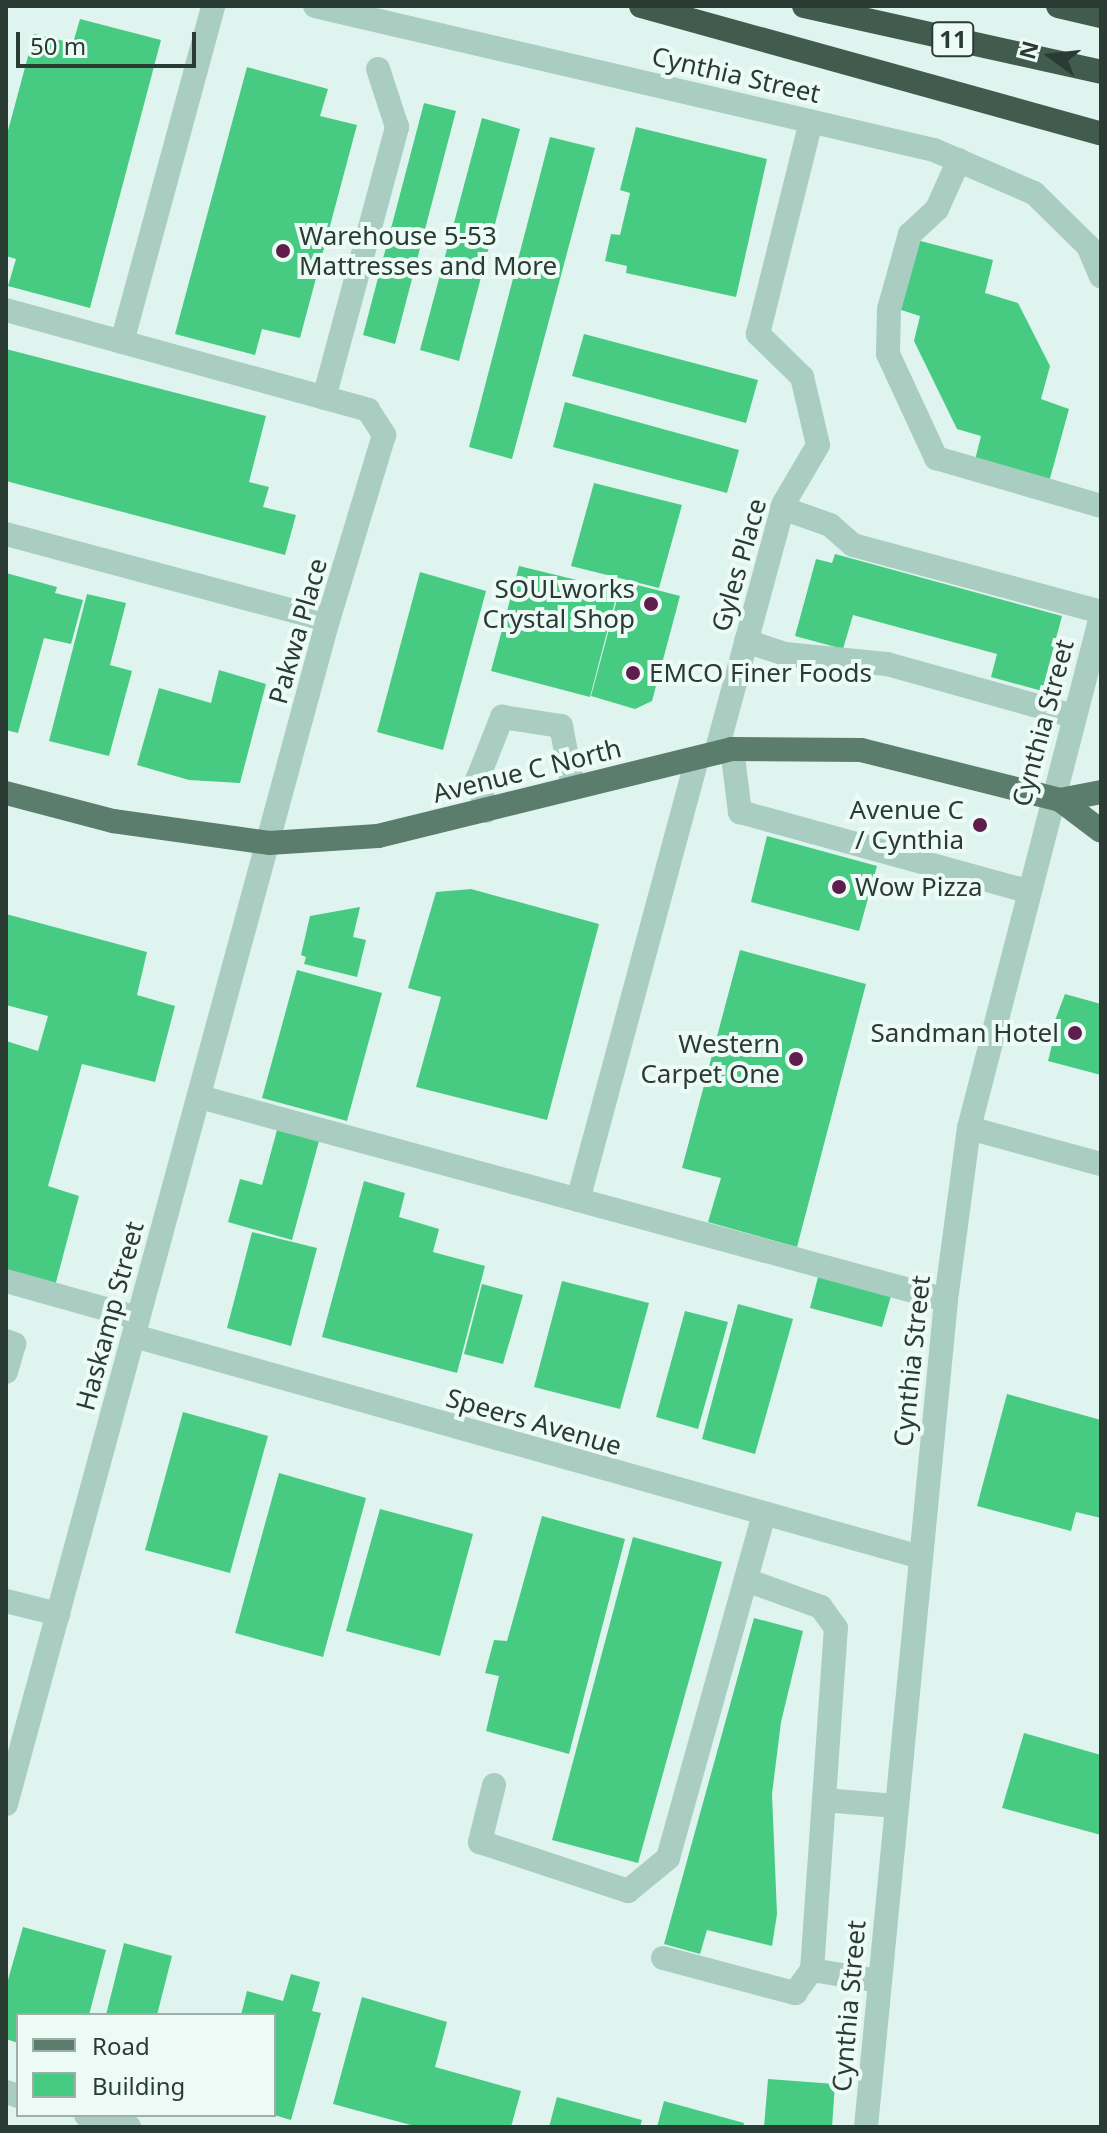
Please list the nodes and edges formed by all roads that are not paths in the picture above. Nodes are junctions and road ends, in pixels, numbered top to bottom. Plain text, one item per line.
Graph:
1 (213, 6) edge
2 (315, 6) edge
3 (641, 6) edge
4 (804, 6) edge
5 (1058, 6) edge
6 (1101, 16) edge
7 (378, 69) dead end
8 (1101, 72) edge
9 (811, 121) junction
10 (1101, 134) edge
11 (959, 160) junction
12 (1101, 276) edge
13 (6, 310) edge
14 (122, 342) junction
15 (324, 398) junction
16 (1101, 506) edge
17 (782, 508) junction
18 (6, 534) edge
19 (1101, 614) edge
20 (328, 620) junction
21 (746, 641) junction
22 (1073, 716) junction
23 (715, 753) junction
24 (573, 788) junction
25 (1101, 792) edge
26 (6, 793) edge
27 (1055, 799) junction
28 (486, 811) junction
29 (1101, 831) edge
30 (269, 843) junction
31 (1027, 891) junction
32 (200, 1097) junction
33 (969, 1128) junction
34 (1101, 1164) edge
35 (578, 1200) junction
36 (6, 1281) edge
37 (946, 1300) junction
38 (136, 1327) junction
39 (6, 1341) edge
40 (6, 1372) edge
41 (764, 1514) junction
42 (920, 1557) junction
43 (746, 1580) junction
44 (6, 1601) edge
45 (58, 1614) junction
46 (494, 1785) dead end
47 (824, 1800) junction
48 (6, 1804) edge
49 (896, 1806) junction
50 (663, 1958) dead end
51 (812, 1970) junction
52 (879, 1981) junction
53 (93, 2117) edge
54 (129, 2127) edge
55 (866, 2127) edge

1 - 14 street
2 - 9 street, Cynthia Street
3 - 10 highway
4 - 8 highway, 11
5 - 6 highway
7 - 15 street
9 - 11 street, Cynthia Street
9 - 17 street, Gyles Place
11 - 12 street, Cynthia Street
11 - 16 street
13 - 14 street
14 - 15 street
15 - 20 street, Pakwa Place
17 - 19 street
17 - 21 street, Gyles Place
18 - 20 street
19 - 22 street, Cynthia Street
20 - 30 street, Pakwa Place
21 - 22 street
21 - 23 street, Gyles Place
22 - 27 street, Cynthia Street
23 - 24 main road, Avenue C North
23 - 27 main road, Avenue C North
23 - 31 street
23 - 35 street, Gyles Place
24 - 28 main road, Avenue C North
24 - 28 street
25 - 27 main road, Avenue C North
26 - 30 main road, Avenue C North
27 - 29 main road, Avenue C North
27 - 31 street, Cynthia Street
28 - 30 main road, Avenue C North
30 - 32 street, Haskamp Street
31 - 33 street, Cynthia Street
32 - 35 street
32 - 38 street, Haskamp Street
33 - 34 street
33 - 37 street, Cynthia Street
35 - 37 street
36 - 38 street, Speers Avenue
37 - 42 street, Cynthia Street
38 - 41 street, Speers Avenue
38 - 45 street, Haskamp Street
39 - 40 street
41 - 42 street, Speers Avenue
41 - 43 street
42 - 49 street, Cynthia Street
43 - 46 street
43 - 47 street
44 - 45 street
45 - 48 street, Haskamp Street
47 - 49 street
47 - 51 street
49 - 52 street, Cynthia Street
50 - 51 street
51 - 52 street
52 - 55 street, Cynthia Street
53 - 54 street

